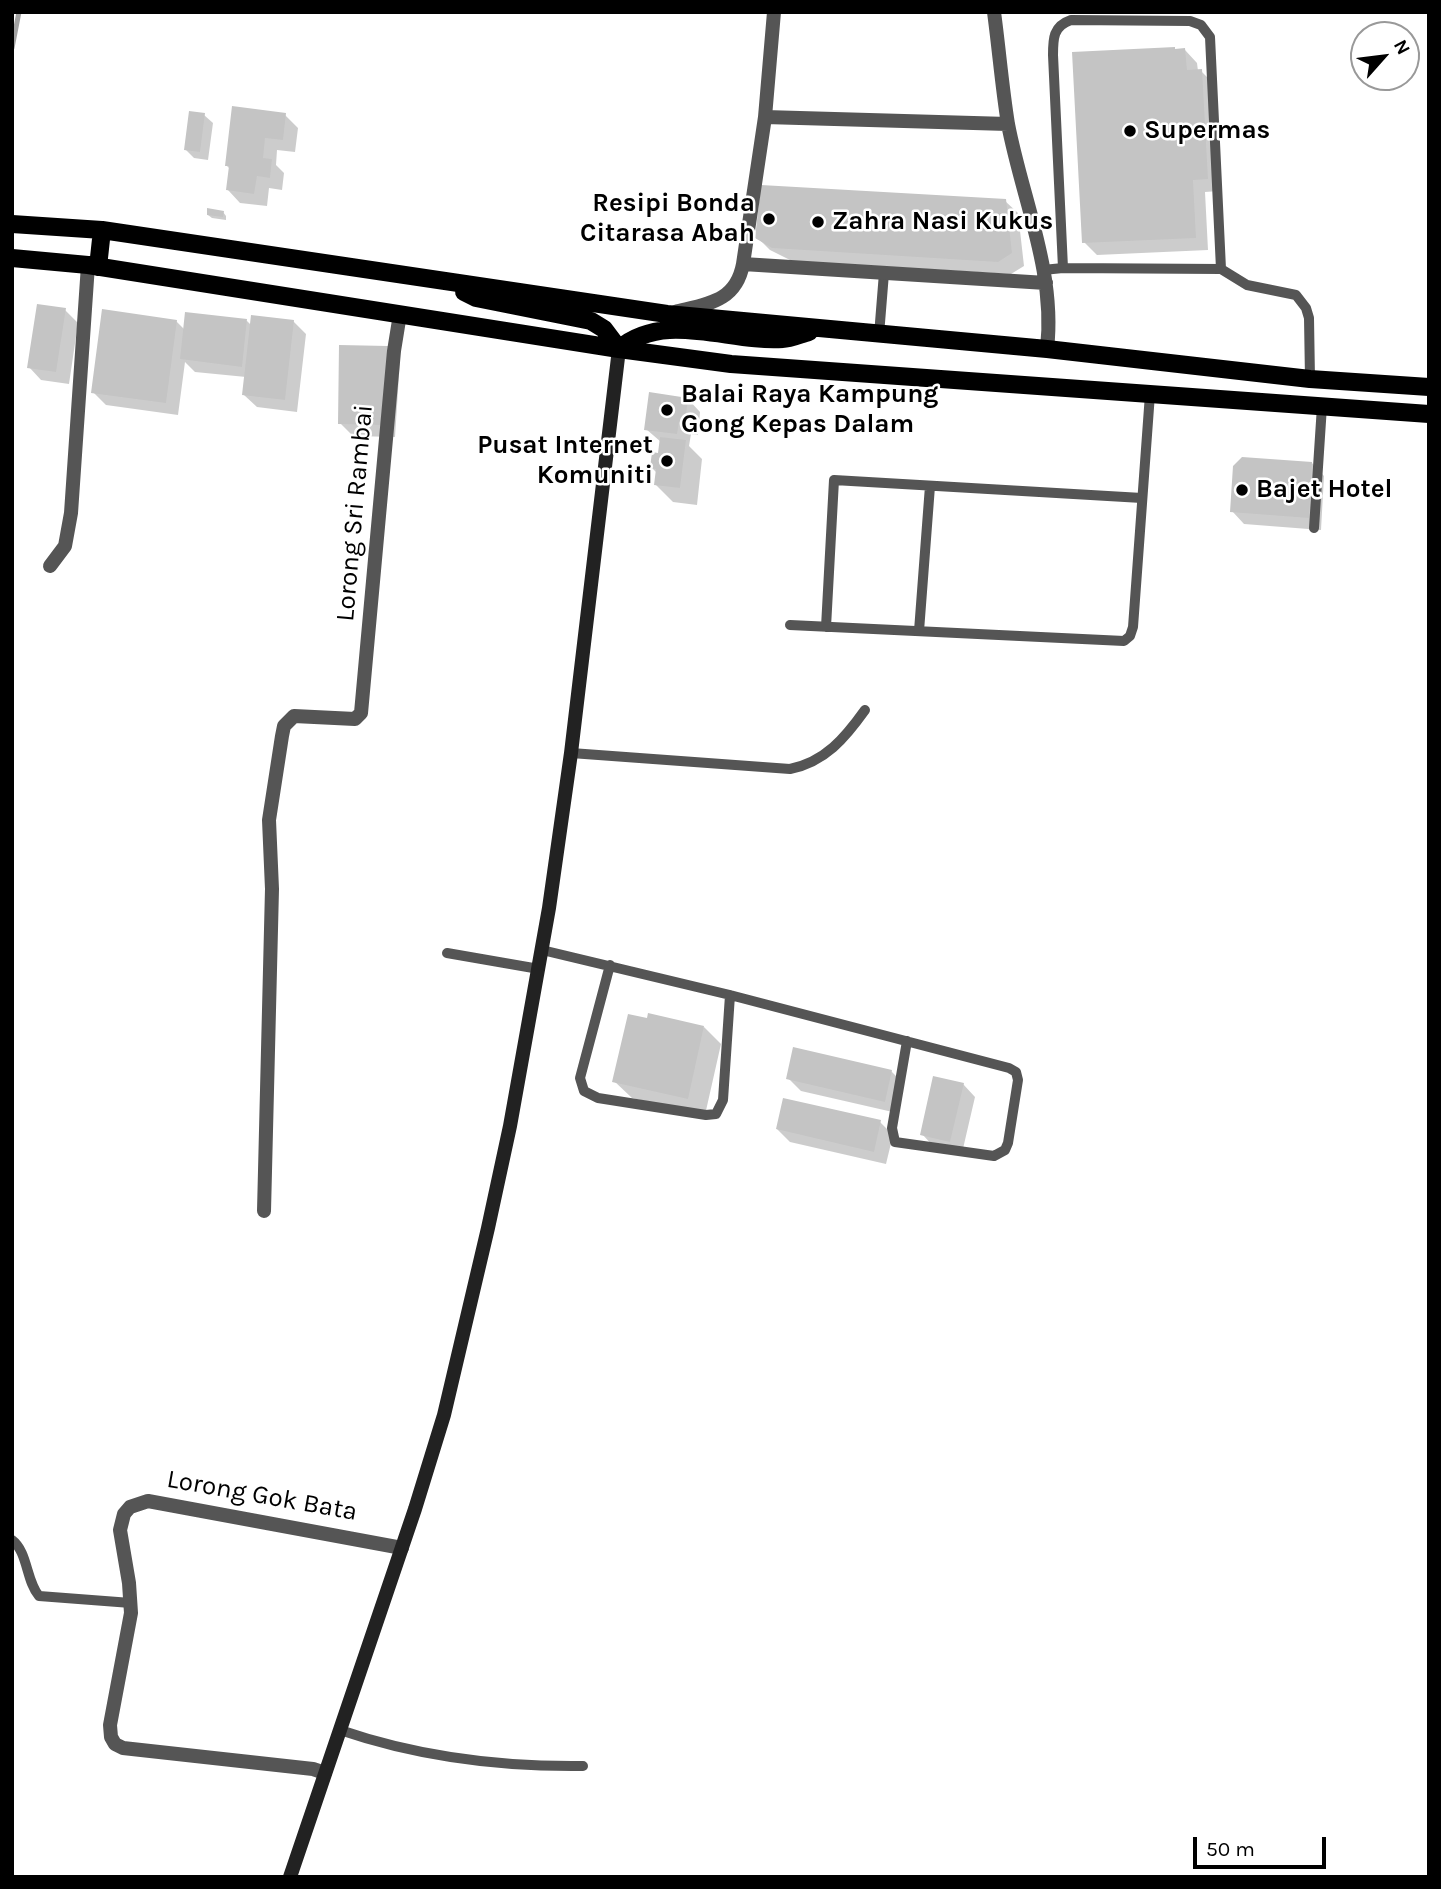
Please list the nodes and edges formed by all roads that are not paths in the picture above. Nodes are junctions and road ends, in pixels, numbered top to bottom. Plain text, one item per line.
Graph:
1 (775, 12) edge
2 (995, 12) edge
3 (1195, 17) edge
4 (765, 117) junction
5 (1008, 124) junction
6 (12, 224) edge
7 (102, 230) junction
8 (12, 258) edge
9 (743, 264) junction
10 (93, 266) junction
11 (1063, 268) junction
12 (1221, 269) junction
13 (884, 273) junction
14 (1045, 277) junction
15 (431, 279) junction
16 (400, 314) junction
17 (667, 314) junction
18 (817, 329) junction
19 (879, 335) junction
20 (619, 349) junction
21 (1047, 349) junction
22 (1310, 379) junction
23 (1429, 387) edge
24 (1150, 394) junction
25 (1322, 406) junction
26 (1429, 414) edge
27 (930, 486) junction
28 (1142, 498) junction
29 (1314, 528) dead end
30 (50, 566) dead end
31 (790, 625) dead end
32 (826, 627) junction
33 (919, 631) junction
34 (865, 710) dead end
35 (571, 753) junction
36 (542, 950) junction
37 (447, 953) dead end
38 (610, 965) junction
39 (539, 969) junction
40 (730, 995) junction
41 (907, 1041) junction
42 (264, 1210) dead end
43 (12, 1540) edge
44 (402, 1548) junction
45 (131, 1603) junction
46 (340, 1730) junction
47 (583, 1766) dead end
48 (325, 1773) junction
49 (290, 1877) edge

1 - 4 street
2 - 5 street
3 - 11 lane
3 - 12 lane
4 - 5 street
4 - 9 street
5 - 14 street
6 - 7 main road
7 - 10 main road
7 - 15 main road
8 - 10 main road
9 - 13 street
9 - 17 street
10 - 16 main road
10 - 30 street
11 - 12 lane
11 - 14 lane
12 - 22 lane
13 - 14 street
13 - 19 lane
14 - 21 street
15 - 17 main road
15 - 20 main road
16 - 20 main road
16 - 42 street, Lorong Sri Rambai
17 - 18 main road
18 - 19 main road
18 - 20 main road
19 - 21 main road
20 - 24 main road
20 - 35 main road
21 - 22 main road
22 - 23 main road
24 - 25 main road
24 - 28 lane
25 - 26 main road
25 - 29 lane
27 - 28 lane
27 - 32 lane
27 - 33 lane
28 - 33 lane
31 - 32 lane
32 - 33 lane
34 - 35 lane
35 - 36 main road
36 - 38 lane
36 - 39 main road
37 - 39 lane
38 - 40 lane
38 - 40 lane
39 - 44 main road
40 - 41 lane
41 - 41 lane
43 - 45 lane
44 - 45 street, Lorong Gok Bata
44 - 46 main road
45 - 48 street, Lorong Gok Bata
46 - 47 lane
46 - 48 main road
48 - 49 main road

